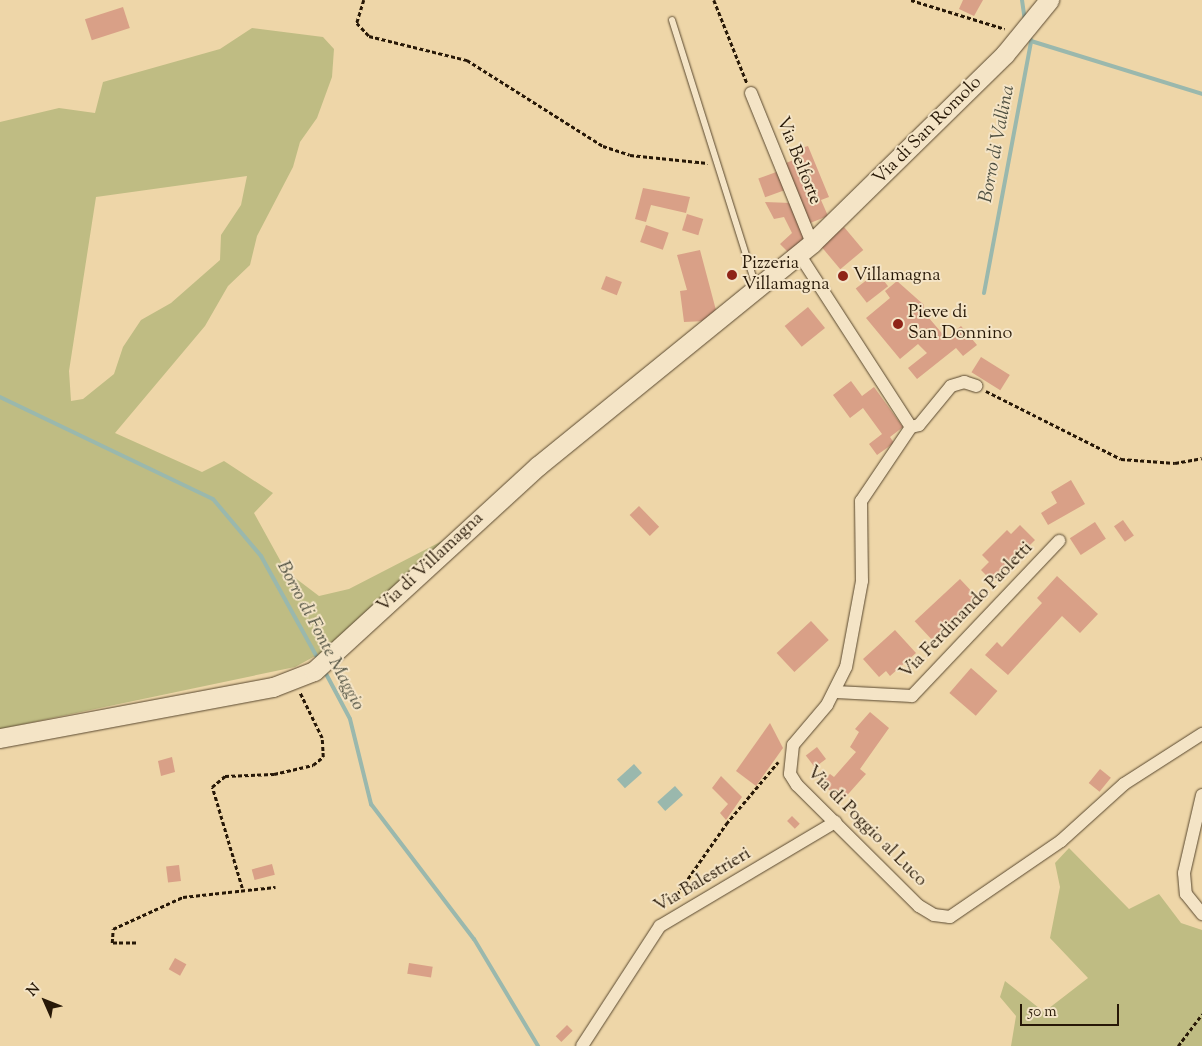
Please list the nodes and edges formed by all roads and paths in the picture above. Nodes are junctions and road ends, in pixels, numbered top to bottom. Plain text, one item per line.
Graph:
1 (364, 0) edge
2 (714, 0) edge
3 (911, 0) edge
4 (1049, 0) edge
5 (672, 20) dead end
6 (1025, 31) junction
7 (751, 93) joint
8 (716, 164) junction
9 (806, 248) junction
10 (757, 289) junction
11 (976, 386) joint
12 (911, 427) junction
13 (1202, 458) edge
14 (1059, 541) dead end
15 (294, 680) junction
16 (836, 692) junction
17 (1202, 734) edge
18 (0, 738) edge
19 (790, 751) junction
20 (1202, 795) edge
21 (835, 822) junction
22 (275, 887) dead end
23 (242, 888) junction
24 (673, 900) dead end
25 (1202, 914) edge
26 (136, 943) dead end
27 (1202, 1014) edge
28 (582, 1046) edge
29 (1178, 1046) edge

1 - 8 path
2 - 7 path
3 - 6 path
4 - 6 street, Via di San Romolo
5 - 8 lane
6 - 9 street, Via di San Romolo
7 - 9 street, Via Belforte
8 - 10 lane
9 - 10 street, Via di Villamagna
9 - 12 street, Via Belforte
10 - 15 street, Via di Villamagna
11 - 12 street, Via di Poggio al Luco
11 - 13 path
12 - 16 street, Via di Poggio al Luco
14 - 16 street, Via Ferdinando Paoletti
15 - 18 street, Via di Villamagna
15 - 23 path
16 - 19 street, Via di Poggio al Luco
17 - 21 street, Via di Poggio al Luco
19 - 21 street, Via di Poggio al Luco
19 - 24 path, Via Balestrieri
20 - 25 street
21 - 28 street, Via Balestrieri
22 - 23 path
23 - 26 path
27 - 29 path

